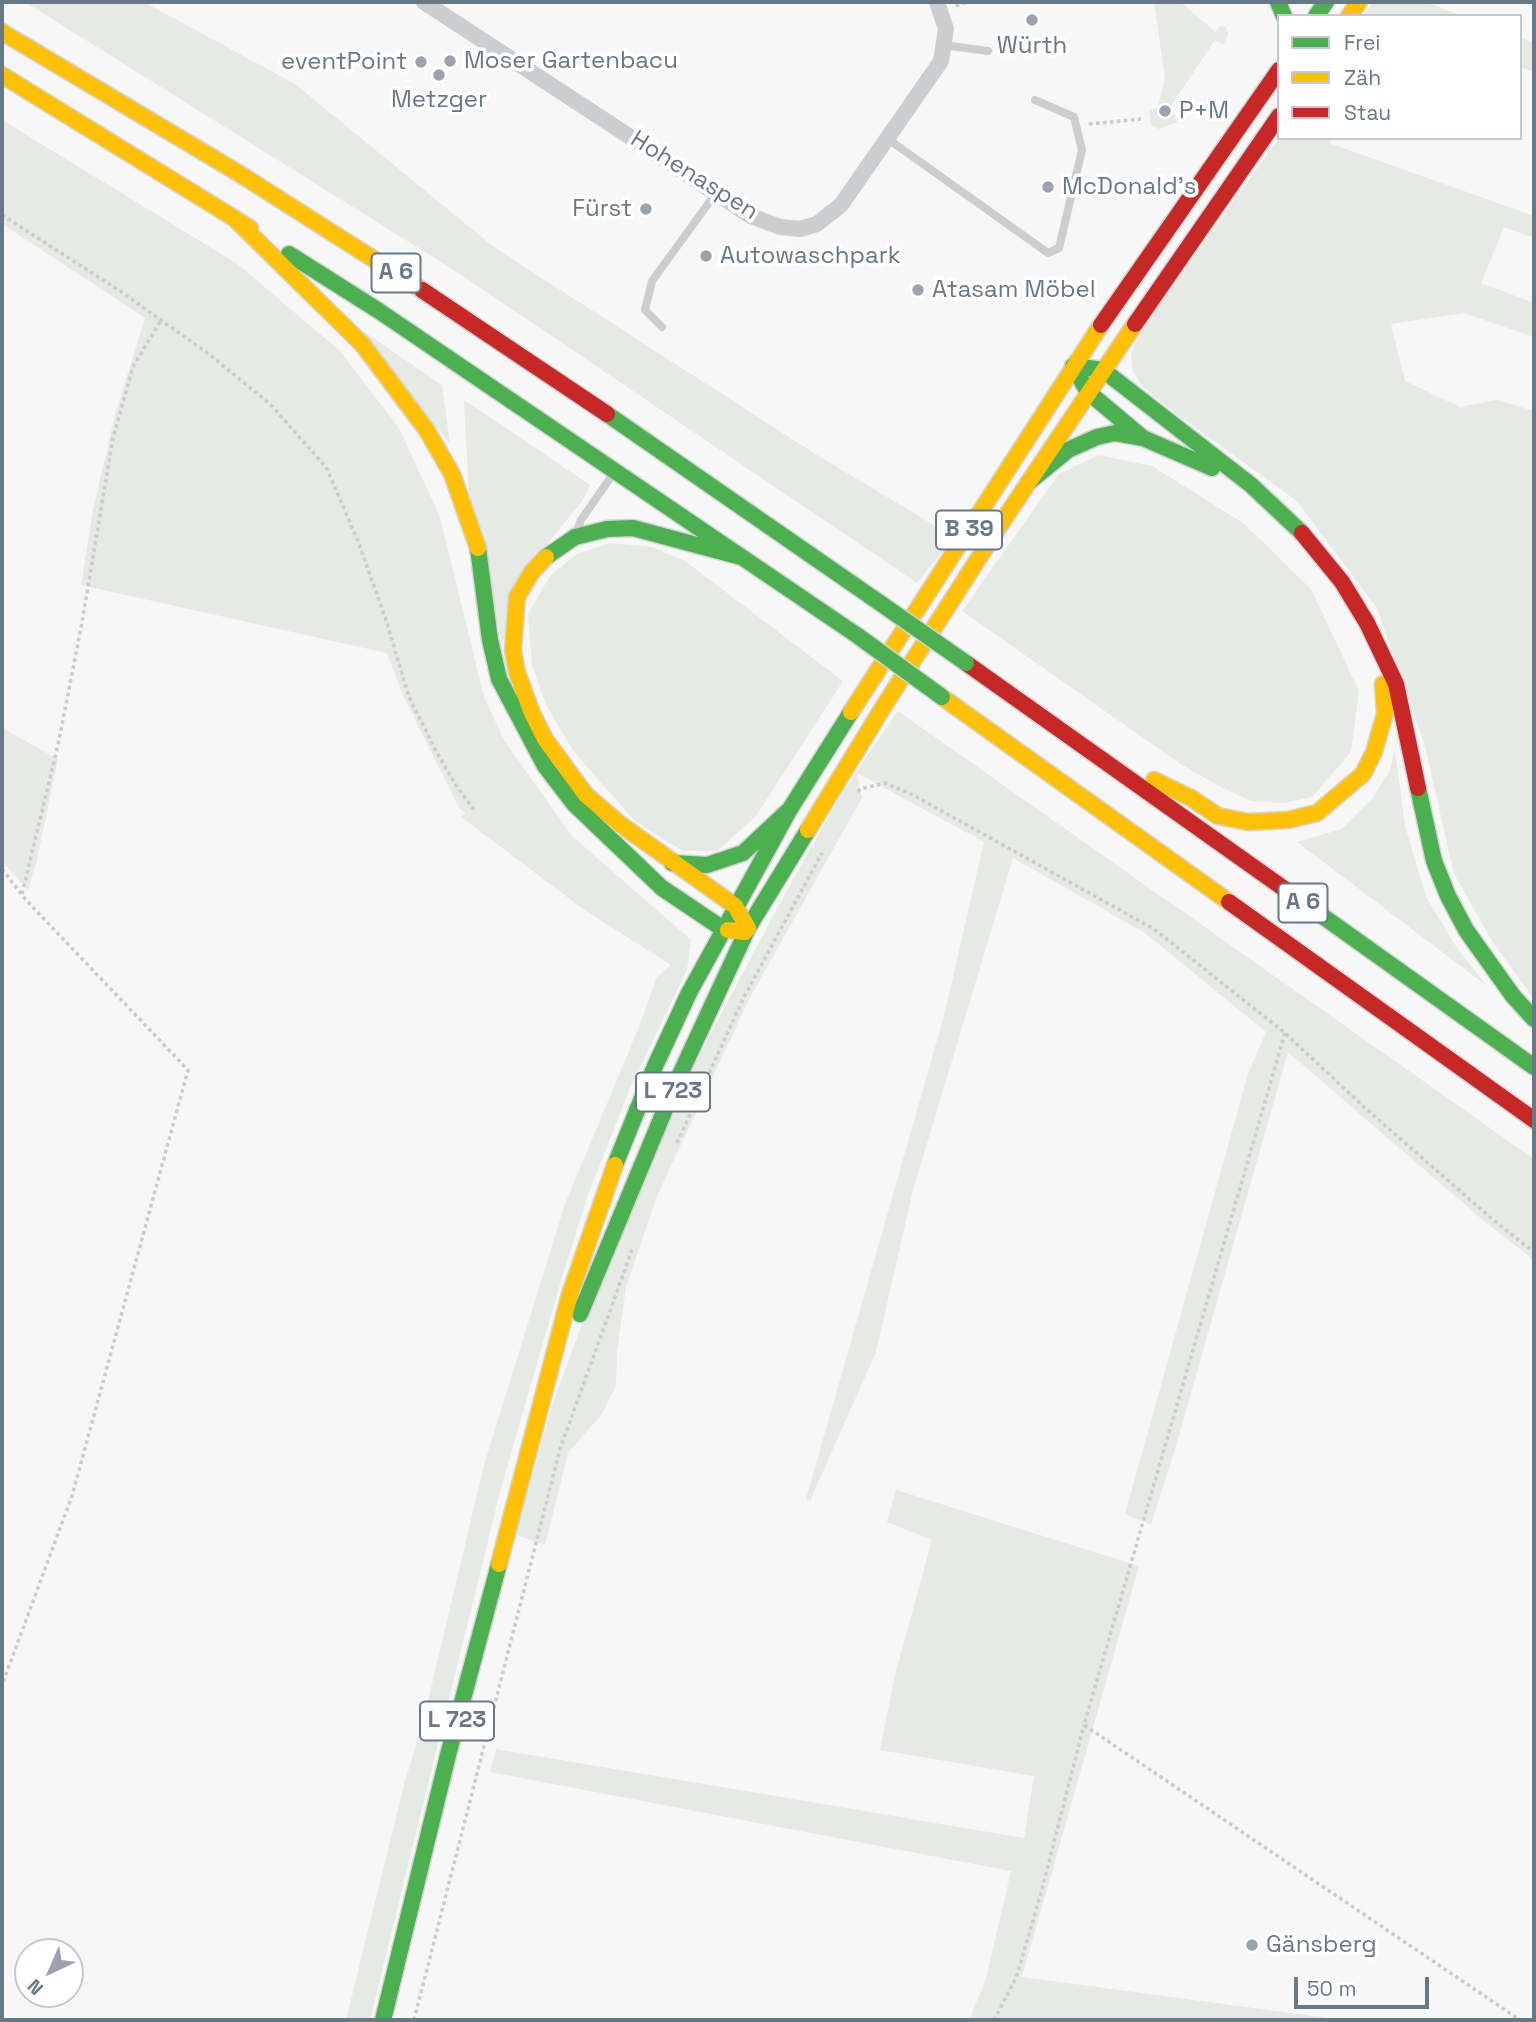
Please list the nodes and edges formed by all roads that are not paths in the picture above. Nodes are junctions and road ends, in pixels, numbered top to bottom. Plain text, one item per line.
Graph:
1 (424, 2) edge
2 (937, 2) edge
3 (2, 32) edge
4 (943, 45) junction
5 (988, 51) dead end
6 (1277, 73) edge
7 (2, 75) edge
8 (1035, 100) dead end
9 (1277, 119) edge
10 (888, 139) junction
11 (716, 193) junction
12 (234, 219) junction
13 (663, 327) dead end
14 (1073, 366) junction
15 (1103, 370) junction
16 (1088, 392) junction
17 (1143, 438) junction
18 (615, 470) junction
19 (1029, 482) junction
20 (1251, 485) junction
21 (575, 537) junction
22 (741, 557) junction
23 (1382, 656) junction
24 (1072, 740) junction
25 (790, 809) junction
26 (672, 863) junction
27 (771, 892) joint
28 (735, 906) junction
29 (748, 928) junction
30 (723, 929) junction
31 (1534, 1019) edge
32 (1534, 1067) edge
33 (1534, 1120) edge
34 (535, 1422) junction
35 (383, 2020) edge

1 - 11 street, Hohenaspen
2 - 4 street, Hohenaspen
3 - 24 main road, A 6, bridge
4 - 5 lane
4 - 10 street, Hohenaspen
6 - 14 main road, B 39
7 - 12 main road, A 6
8 - 10 lane
9 - 15 main road, B 39
10 - 11 street, Hohenaspen
11 - 13 lane
12 - 18 main road, A 6
12 - 30 main road
14 - 15 main road
14 - 16 main road
14 - 25 main road, B 39
15 - 16 main road, B 39
15 - 20 main road
16 - 17 main road
16 - 19 main road, B 39
17 - 19 main road
17 - 20 main road
18 - 21 lane
18 - 22 main road, A 6
19 - 27 main road, B 39
20 - 23 main road
21 - 22 main road
21 - 26 main road
22 - 33 main road, A 6, bridge
23 - 24 main road
23 - 31 main road
24 - 32 main road, A 6
25 - 26 main road
25 - 28 main road, L 723
26 - 28 main road
27 - 29 main road, L 723
28 - 29 main road
28 - 30 main road, L 723
29 - 30 main road
29 - 34 main road, L 723
30 - 34 main road, L 723
34 - 35 main road, L 723

